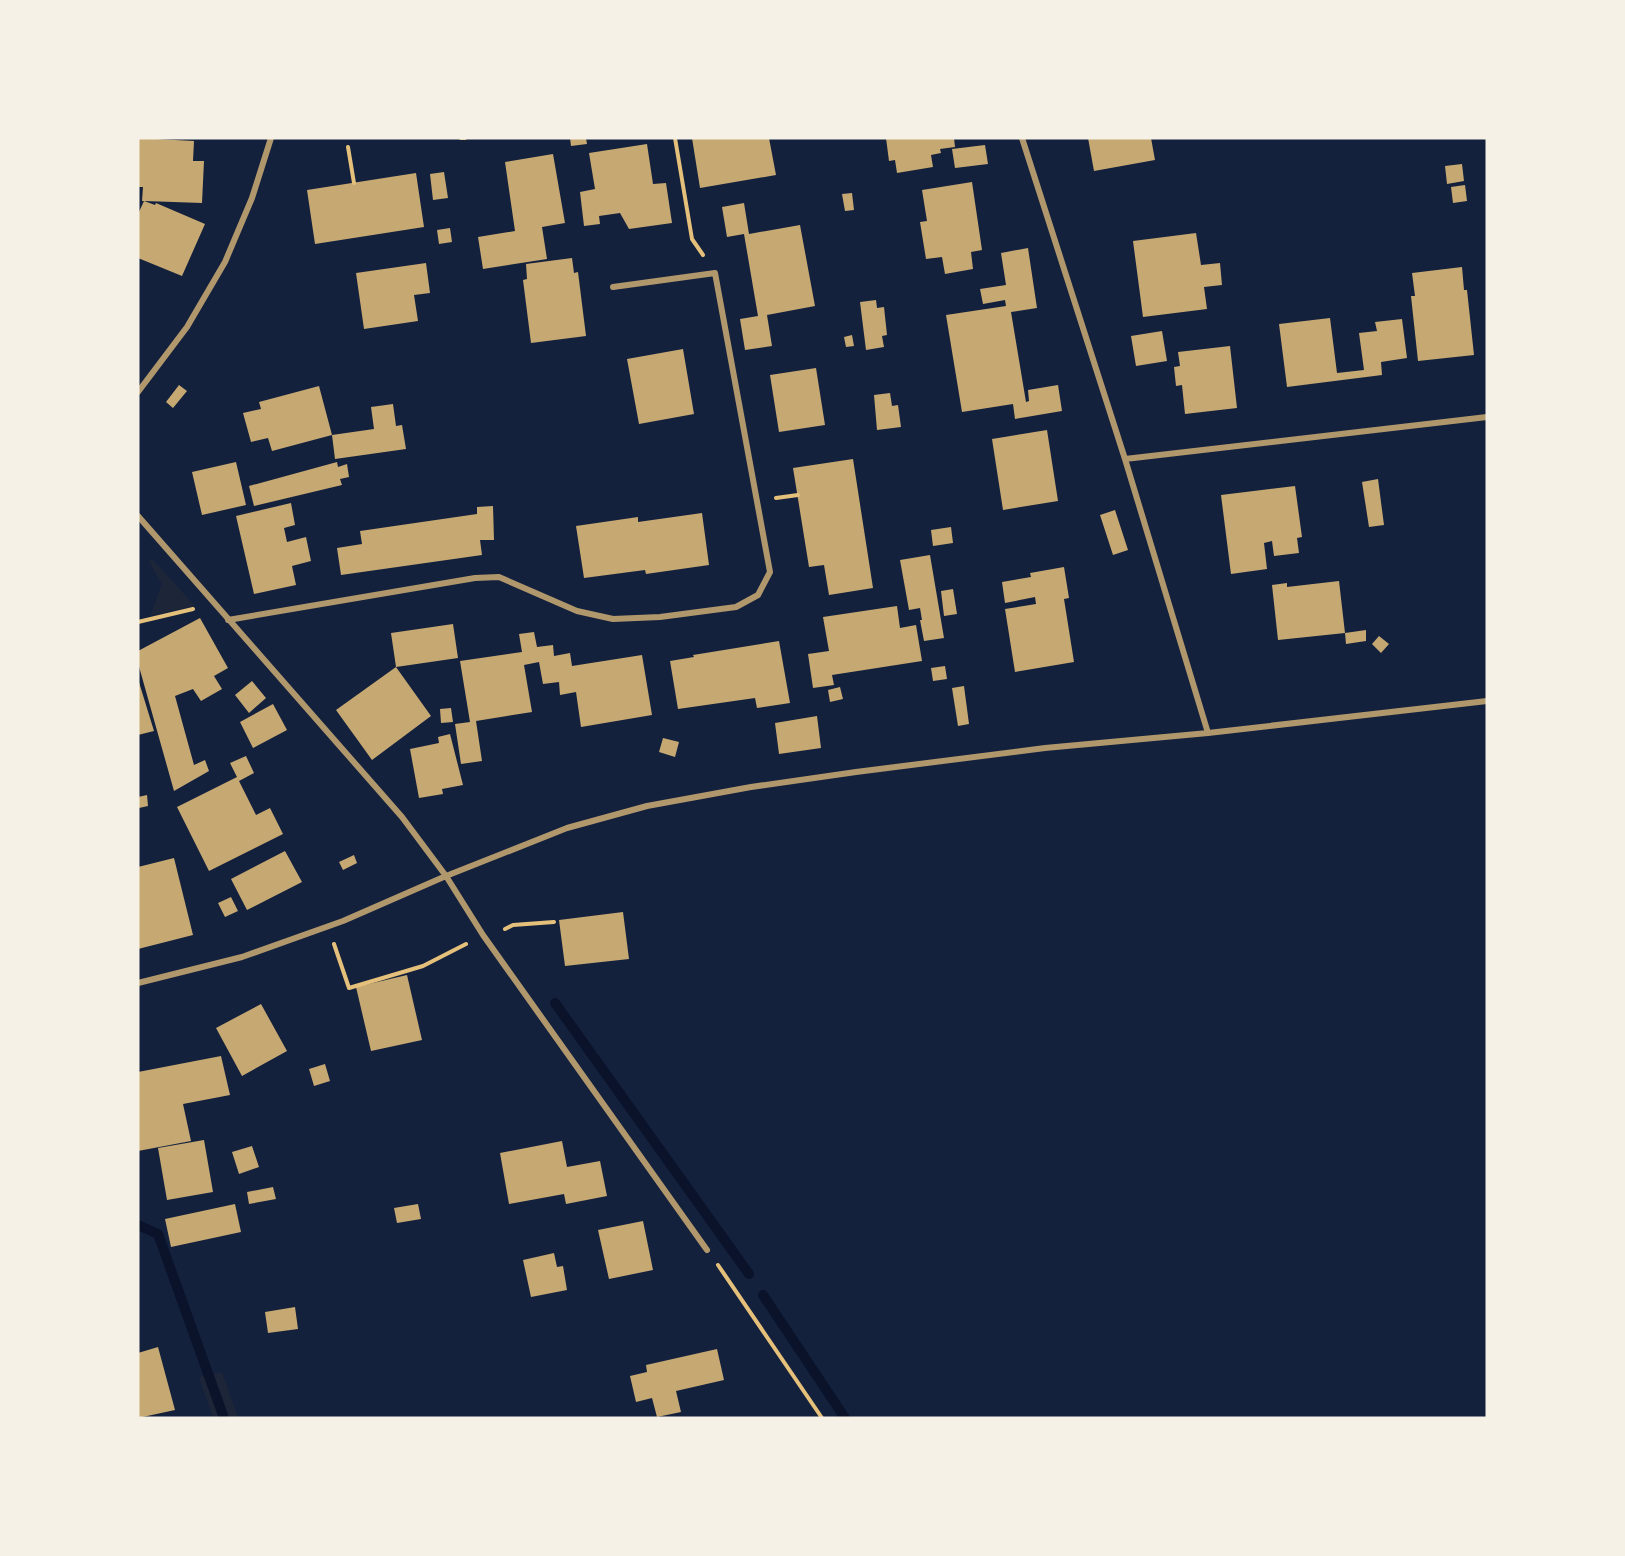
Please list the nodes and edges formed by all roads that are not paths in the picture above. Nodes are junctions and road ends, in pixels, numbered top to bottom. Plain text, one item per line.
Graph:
1 (271, 138) edge
2 (1022, 138) edge
3 (614, 287) dead end
4 (138, 392) edge
5 (1487, 417) edge
6 (1125, 459) junction
7 (138, 516) edge
8 (228, 620) junction
9 (1487, 701) edge
10 (1208, 733) junction
11 (446, 876) junction
12 (138, 984) edge
13 (707, 1250) road end

1 - 4 street
2 - 6 street
3 - 8 street
5 - 6 street
6 - 10 street
7 - 8 street
8 - 11 street
9 - 10 street
10 - 11 street
11 - 12 street
11 - 13 street

